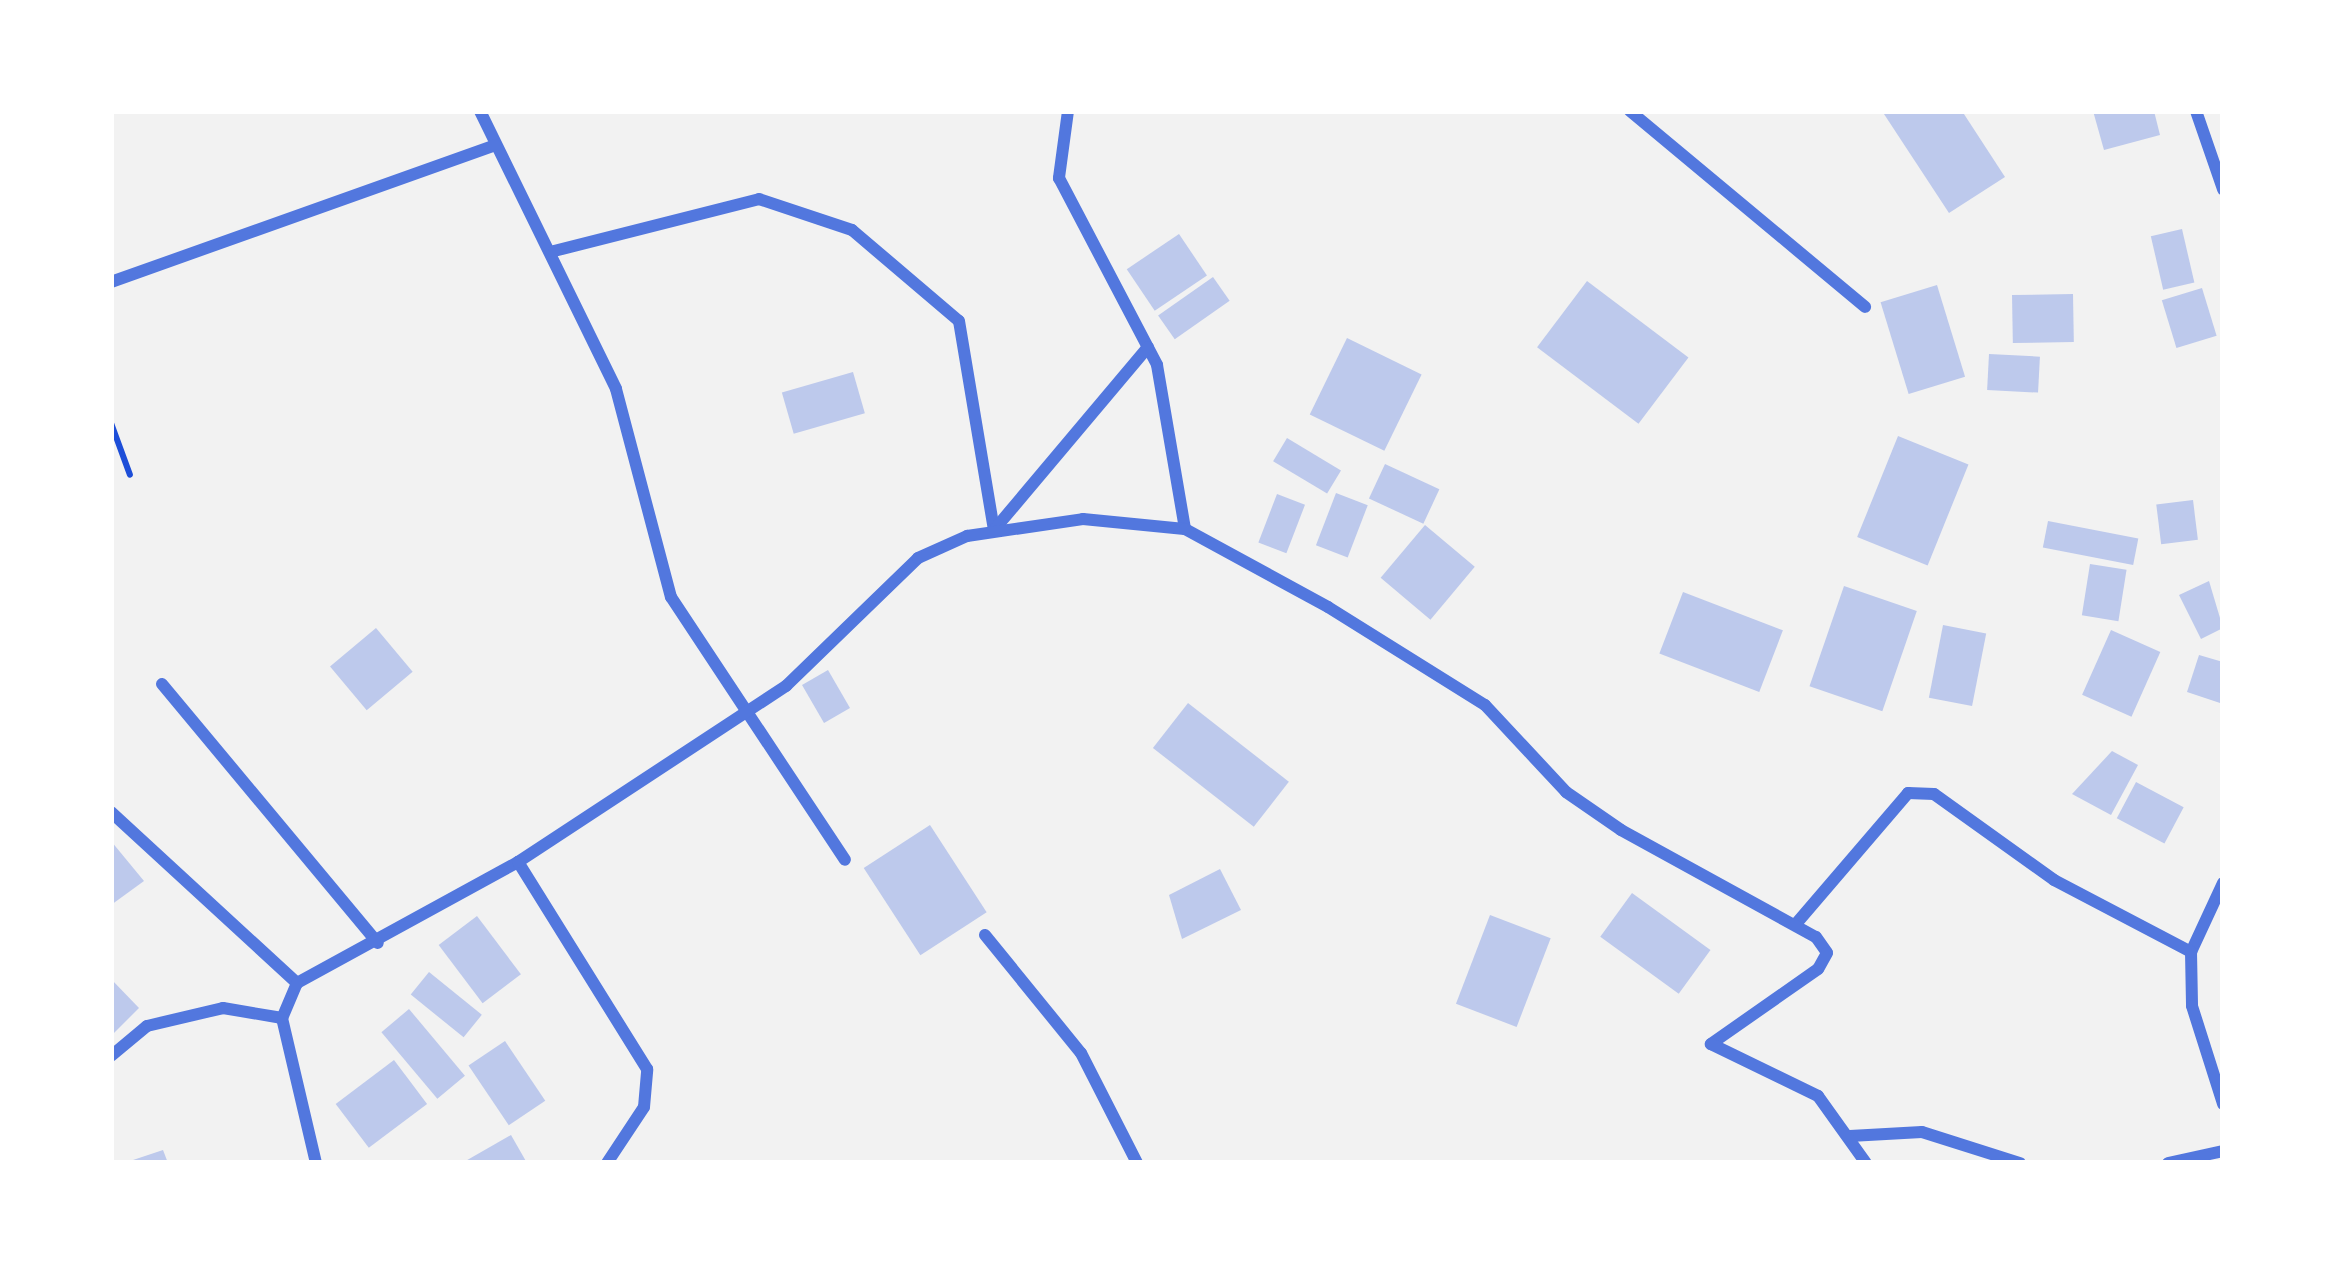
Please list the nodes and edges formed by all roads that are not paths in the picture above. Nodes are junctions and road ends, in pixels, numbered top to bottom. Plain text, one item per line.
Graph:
1 (480, 111) edge
2 (1068, 111) edge
3 (1630, 111) edge
4 (2196, 111) edge
5 (494, 146) junction
6 (2223, 190) edge
7 (554, 251) junction
8 (111, 282) edge
9 (1865, 307) dead end
10 (1148, 347) junction
11 (1185, 529) junction
12 (994, 531) junction
13 (162, 684) dead end
14 (748, 710) junction
15 (111, 812) edge
16 (845, 860) dead end
17 (518, 862) junction
18 (2223, 883) edge
19 (1795, 925) junction
20 (985, 935) dead end
21 (378, 943) junction
22 (2191, 952) junction
23 (297, 983) junction
24 (282, 1018) junction
25 (111, 1056) edge
26 (2223, 1104) edge
27 (1850, 1136) junction
28 (2223, 1151) edge
29 (316, 1163) edge
30 (607, 1163) edge
31 (1137, 1163) edge
32 (1865, 1163) edge
33 (2020, 1163) edge
34 (2168, 1163) edge

1 - 5 street
2 - 10 street
3 - 9 street
4 - 6 street
5 - 7 street
5 - 8 street
7 - 12 street
7 - 14 street
10 - 11 street
10 - 12 street
11 - 12 street
11 - 19 street
12 - 14 street
13 - 21 street
14 - 16 street
14 - 17 street
15 - 23 street
17 - 21 street
17 - 30 street
18 - 22 street
19 - 22 street
19 - 27 street
20 - 31 street
21 - 23 street
22 - 26 street
23 - 24 street
24 - 25 street
24 - 29 street
27 - 32 street
27 - 33 street
28 - 34 street

